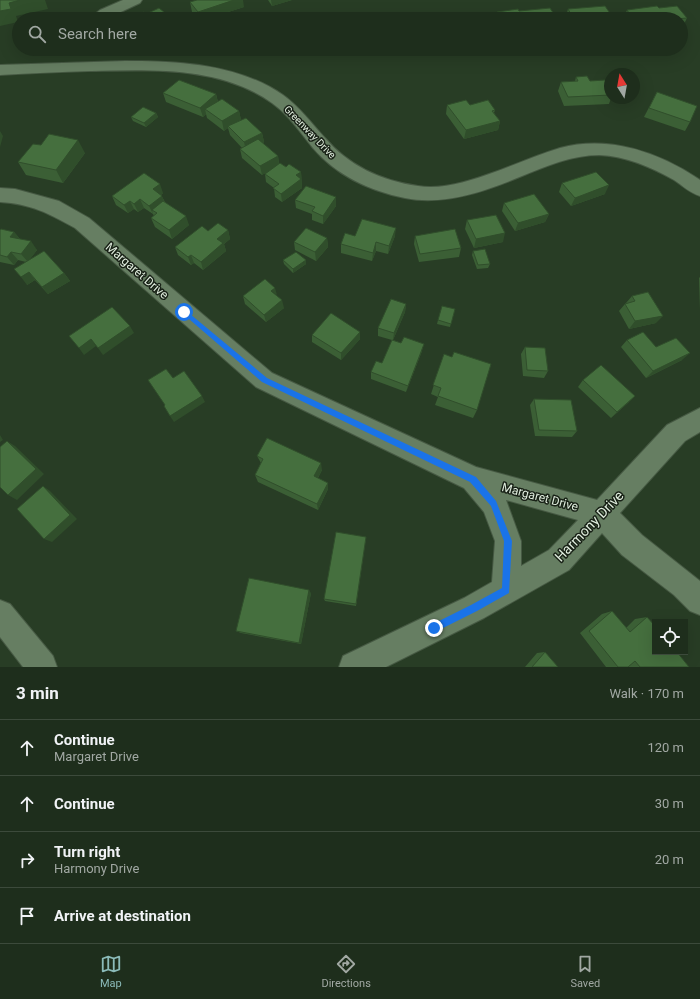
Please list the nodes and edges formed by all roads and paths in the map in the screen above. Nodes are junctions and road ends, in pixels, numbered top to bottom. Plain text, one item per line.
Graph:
1 (135, 0) edge
2 (107, 12) edge
3 (0, 70) edge
4 (700, 189) edge
5 (0, 195) edge
6 (700, 419) edge
7 (473, 479) junction
8 (602, 514) junction
9 (506, 590) junction
10 (700, 602) edge
11 (0, 614) edge
12 (42, 667) edge
13 (354, 667) edge

1 - 2 street
3 - 4 street, Greenway Drive
5 - 7 street, Margaret Drive
6 - 8 street, Harmony Drive
7 - 8 street, Margaret Drive
7 - 9 street
8 - 9 street, Harmony Drive
8 - 10 street
9 - 13 street, Harmony Drive
11 - 12 street

